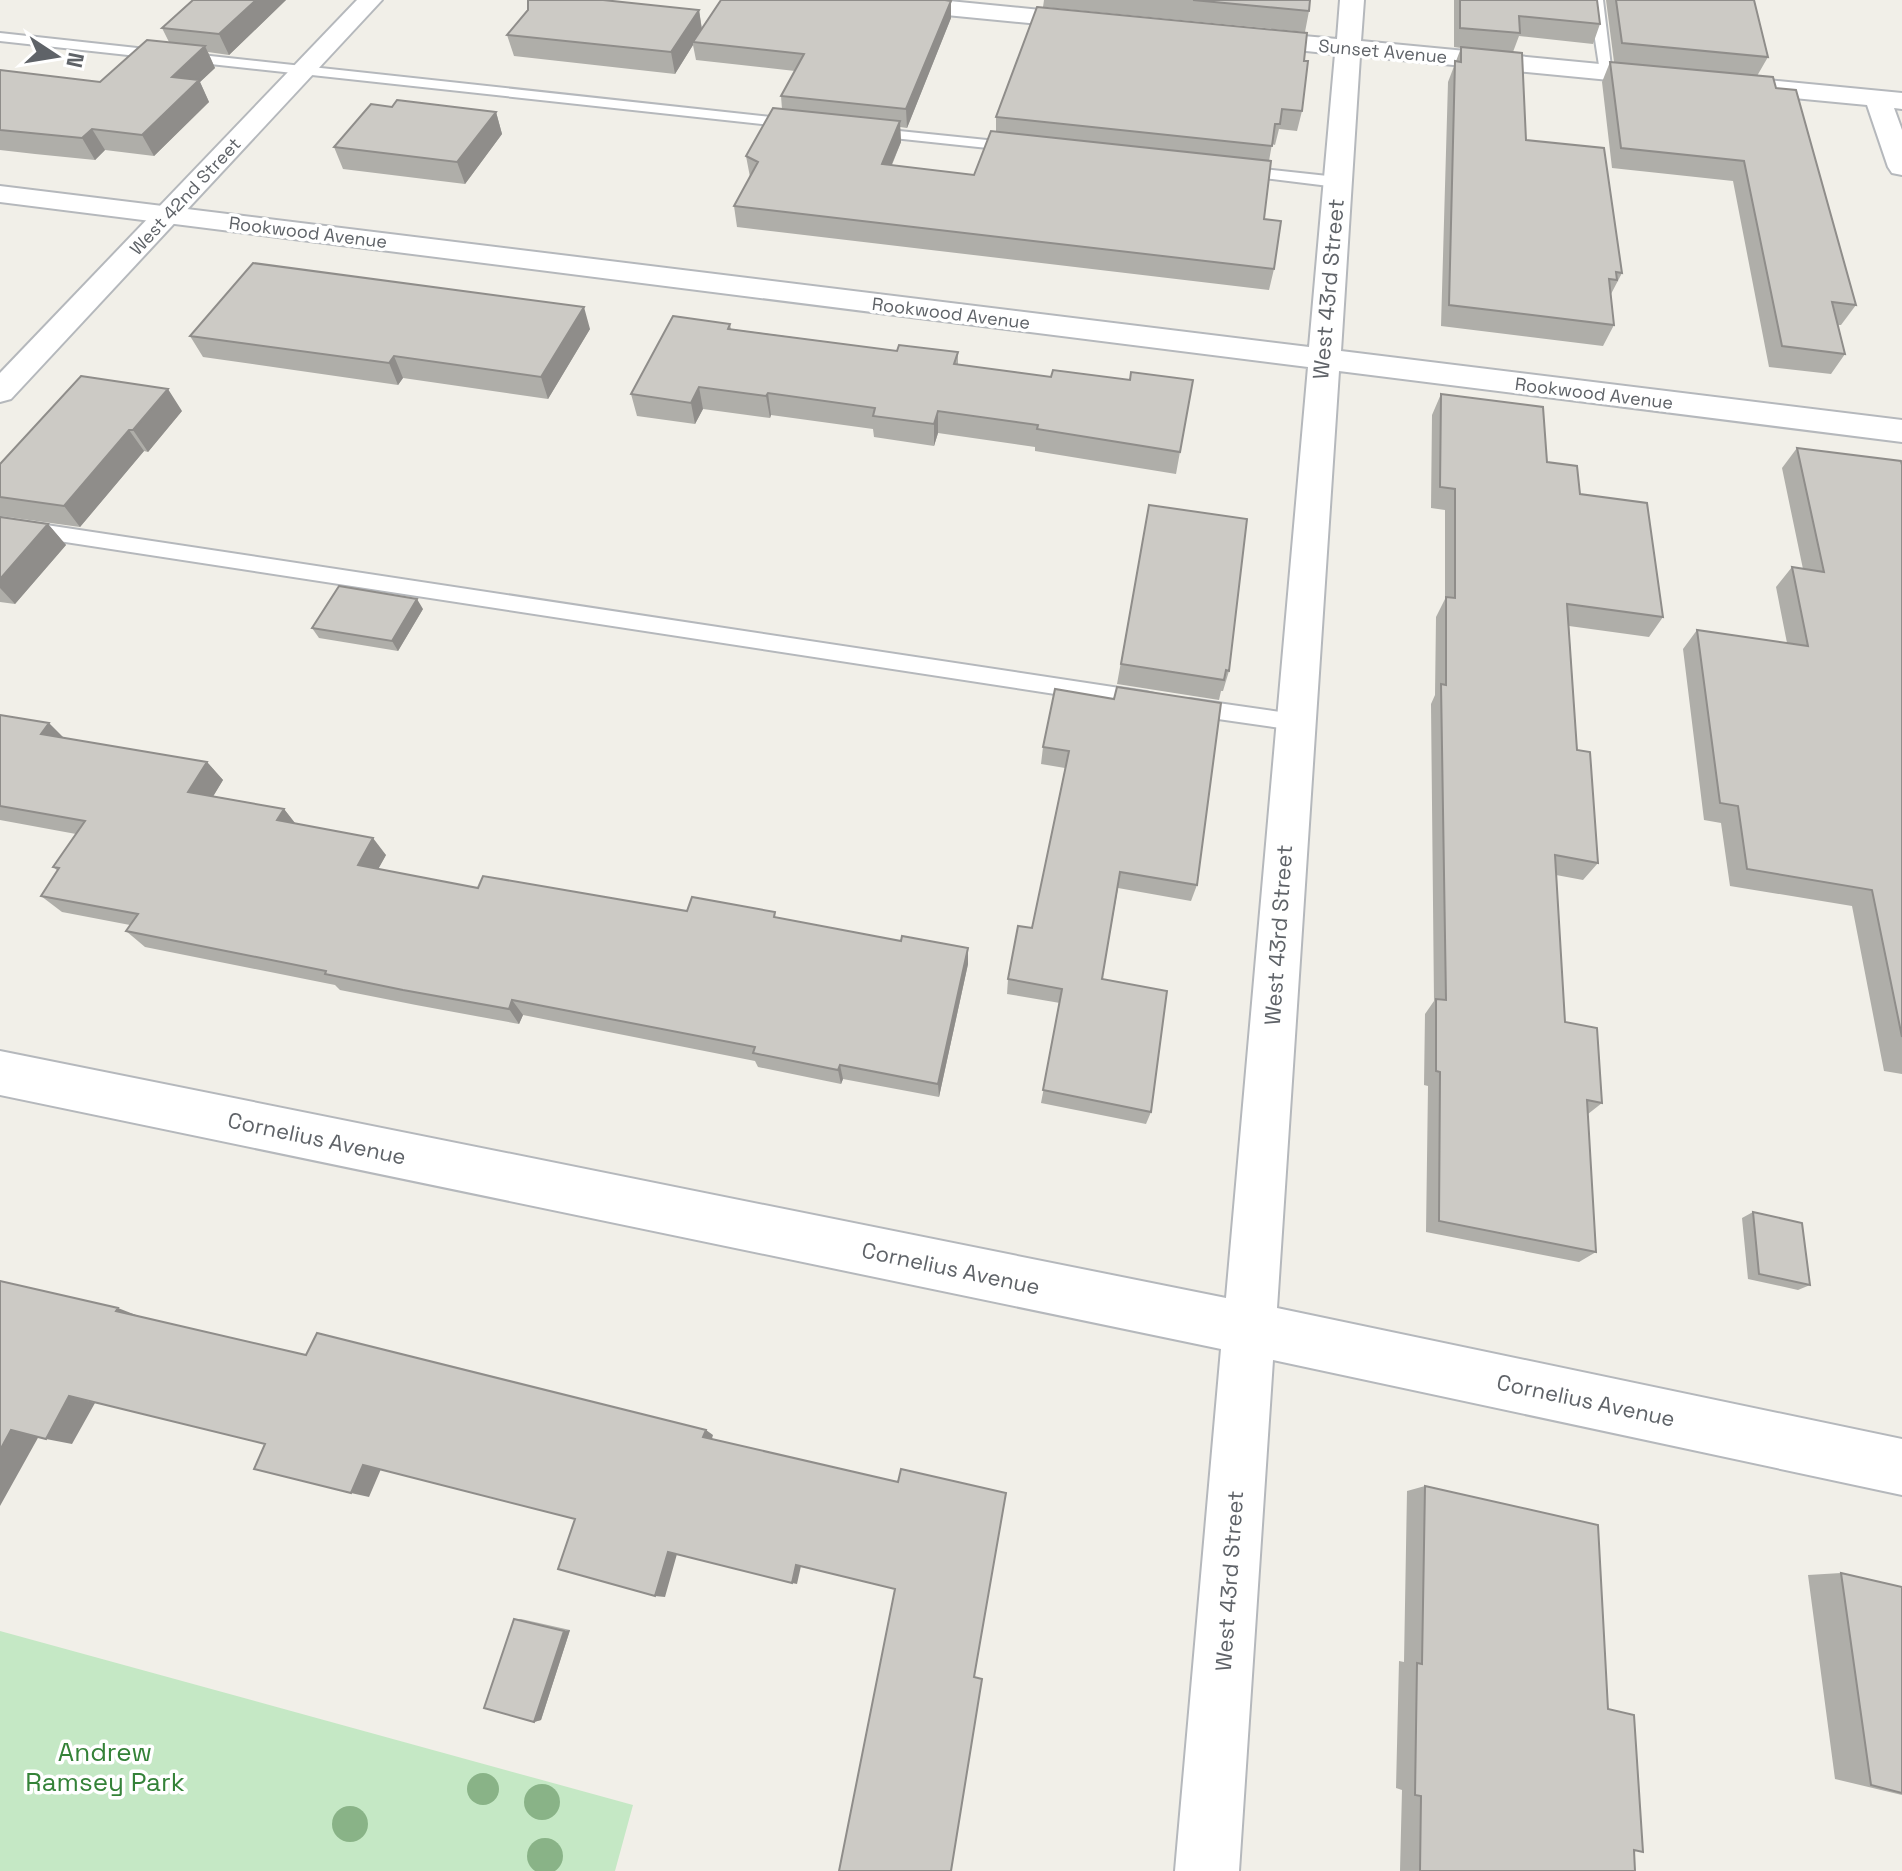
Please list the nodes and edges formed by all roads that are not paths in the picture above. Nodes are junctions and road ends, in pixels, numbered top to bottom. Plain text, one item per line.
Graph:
1 (370, 0) edge
2 (864, 0) edge
3 (1352, 0) edge
4 (1596, 0) edge
5 (1113, 24) edge
6 (1222, 35) edge
7 (0, 37) edge
8 (1348, 47) junction
9 (303, 71) junction
10 (1607, 72) junction
11 (1889, 100) edge
12 (809, 125) edge
13 (857, 130) edge
14 (1032, 149) edge
15 (1902, 167) edge
16 (1223, 169) edge
17 (1337, 182) junction
18 (0, 194) edge
19 (168, 214) junction
20 (1323, 360) junction
21 (0, 392) edge
22 (1902, 431) edge
23 (0, 525) edge
24 (1294, 722) junction
25 (0, 1073) edge
26 (1247, 1328) junction
27 (1902, 1467) edge
28 (1207, 1871) edge

1 - 9 street, West 42nd Street
2 - 5 street
3 - 8 street, West 43rd Street
4 - 10 lane
6 - 8 street, Sunset Avenue
7 - 9 lane
8 - 10 street, Sunset Avenue
8 - 17 street, West 43rd Street
9 - 12 lane
9 - 19 street, West 42nd Street
10 - 11 street, Sunset Avenue
11 - 15 street
13 - 14 lane
16 - 17 lane
17 - 20 street, West 43rd Street
18 - 19 street, Rookwood Avenue
19 - 20 street, Rookwood Avenue
19 - 21 street, West 42nd Street
20 - 22 street, Rookwood Avenue
20 - 24 street, West 43rd Street
23 - 24 lane
24 - 26 street, West 43rd Street
25 - 26 street, Cornelius Avenue
26 - 27 street, Cornelius Avenue
26 - 28 street, West 43rd Street

